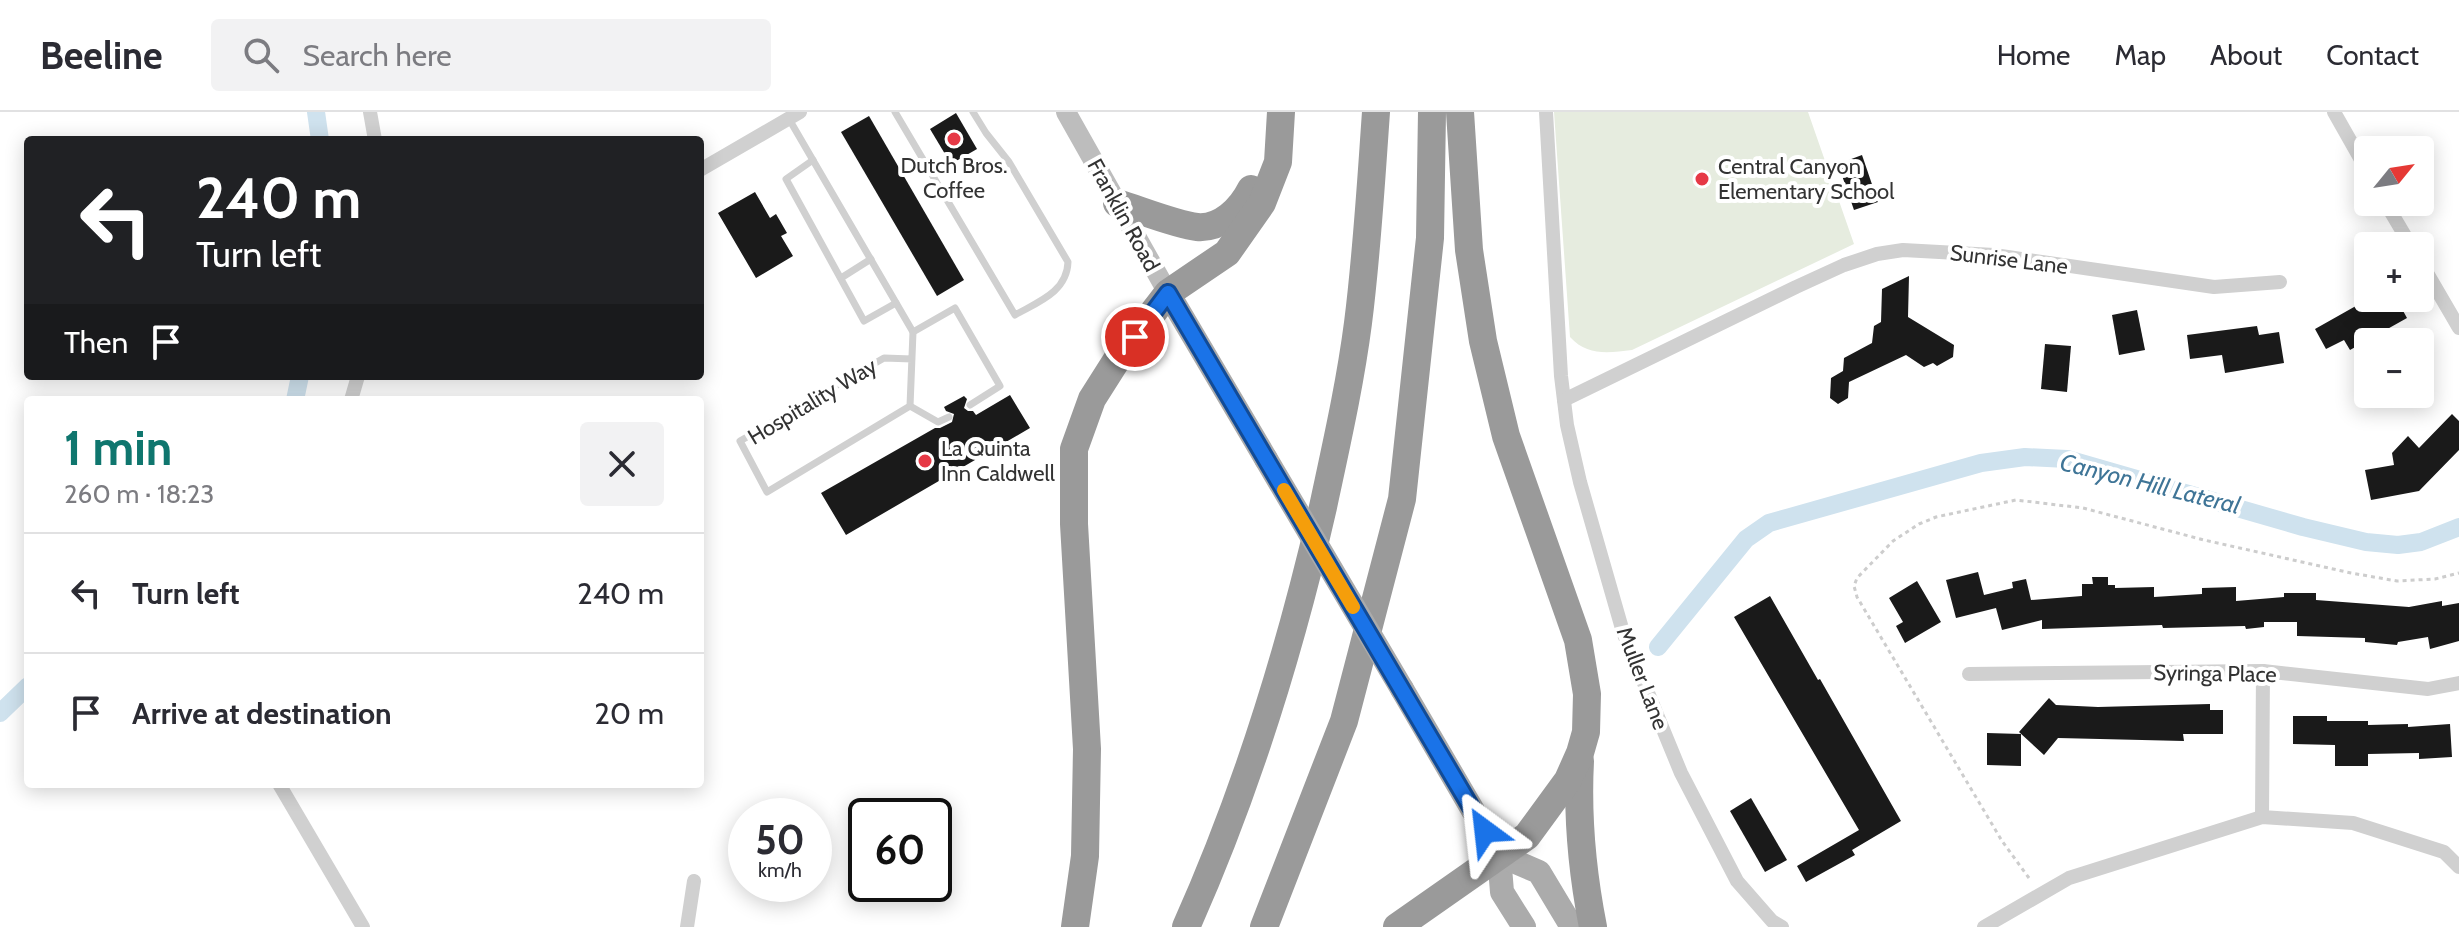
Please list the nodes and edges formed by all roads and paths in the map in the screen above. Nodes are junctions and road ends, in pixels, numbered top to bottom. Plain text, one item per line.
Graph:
1 (370, 112) edge
2 (895, 112) edge
3 (973, 112) edge
4 (1066, 112) edge
5 (1278, 112) edge
6 (1376, 112) edge
7 (1432, 112) edge
8 (1460, 112) edge
9 (1546, 112) edge
10 (2334, 112) edge
11 (794, 115) edge
12 (374, 136) edge
13 (2354, 147) edge
14 (813, 160) junction
15 (704, 168) edge
16 (1117, 203) junction
17 (871, 259) junction
18 (841, 278) junction
19 (2280, 282) dead end
20 (2434, 285) edge
21 (1168, 293) junction
22 (896, 303) junction
23 (2459, 328) edge
24 (913, 332) junction
25 (912, 359) junction
26 (1564, 400) junction
27 (970, 405) dead end
28 (910, 406) junction
29 (949, 417) dead end
30 (2459, 573) edge
31 (2263, 671) junction
32 (1969, 674) dead end
33 (2459, 683) edge
34 (1580, 753) junction
35 (281, 788) edge
36 (2262, 817) junction
37 (1499, 855) junction
38 (2459, 867) edge
39 (2029, 878) dead end
40 (694, 881) dead end
41 (363, 927) edge
42 (687, 927) edge
43 (1075, 927) edge
44 (1186, 927) edge
45 (1264, 927) edge
46 (1397, 927) edge
47 (1524, 927) edge
48 (1572, 927) edge
49 (1593, 927) edge
50 (1782, 927) edge
51 (1984, 927) edge

1 - 12 street
2 - 3 lane
4 - 16 main road, Franklin Road
5 - 16 highway
5 - 21 highway
6 - 44 highway
7 - 45 highway
8 - 34 highway
9 - 26 street, Muller Lane
10 - 13 street
11 - 14 lane
11 - 15 street
14 - 17 lane
14 - 18 lane
16 - 21 main road, Franklin Road
17 - 18 lane
17 - 22 lane
18 - 22 lane
19 - 26 street, Sunrise Lane
20 - 23 street
21 - 37 main road, Franklin Road, bridge
21 - 43 highway
22 - 24 lane
24 - 25 lane, Hospitality Way
24 - 27 lane
25 - 28 lane, Hospitality Way
25 - 28 lane, Hospitality Way
26 - 50 street, Muller Lane
28 - 29 lane
30 - 39 path
31 - 32 street, Syringa Place
31 - 33 street, Syringa Place
31 - 36 street
34 - 37 highway
34 - 49 highway
35 - 41 street
36 - 38 street
36 - 51 street
37 - 46 highway
37 - 47 main road, Franklin Road
37 - 48 main road
40 - 42 street

